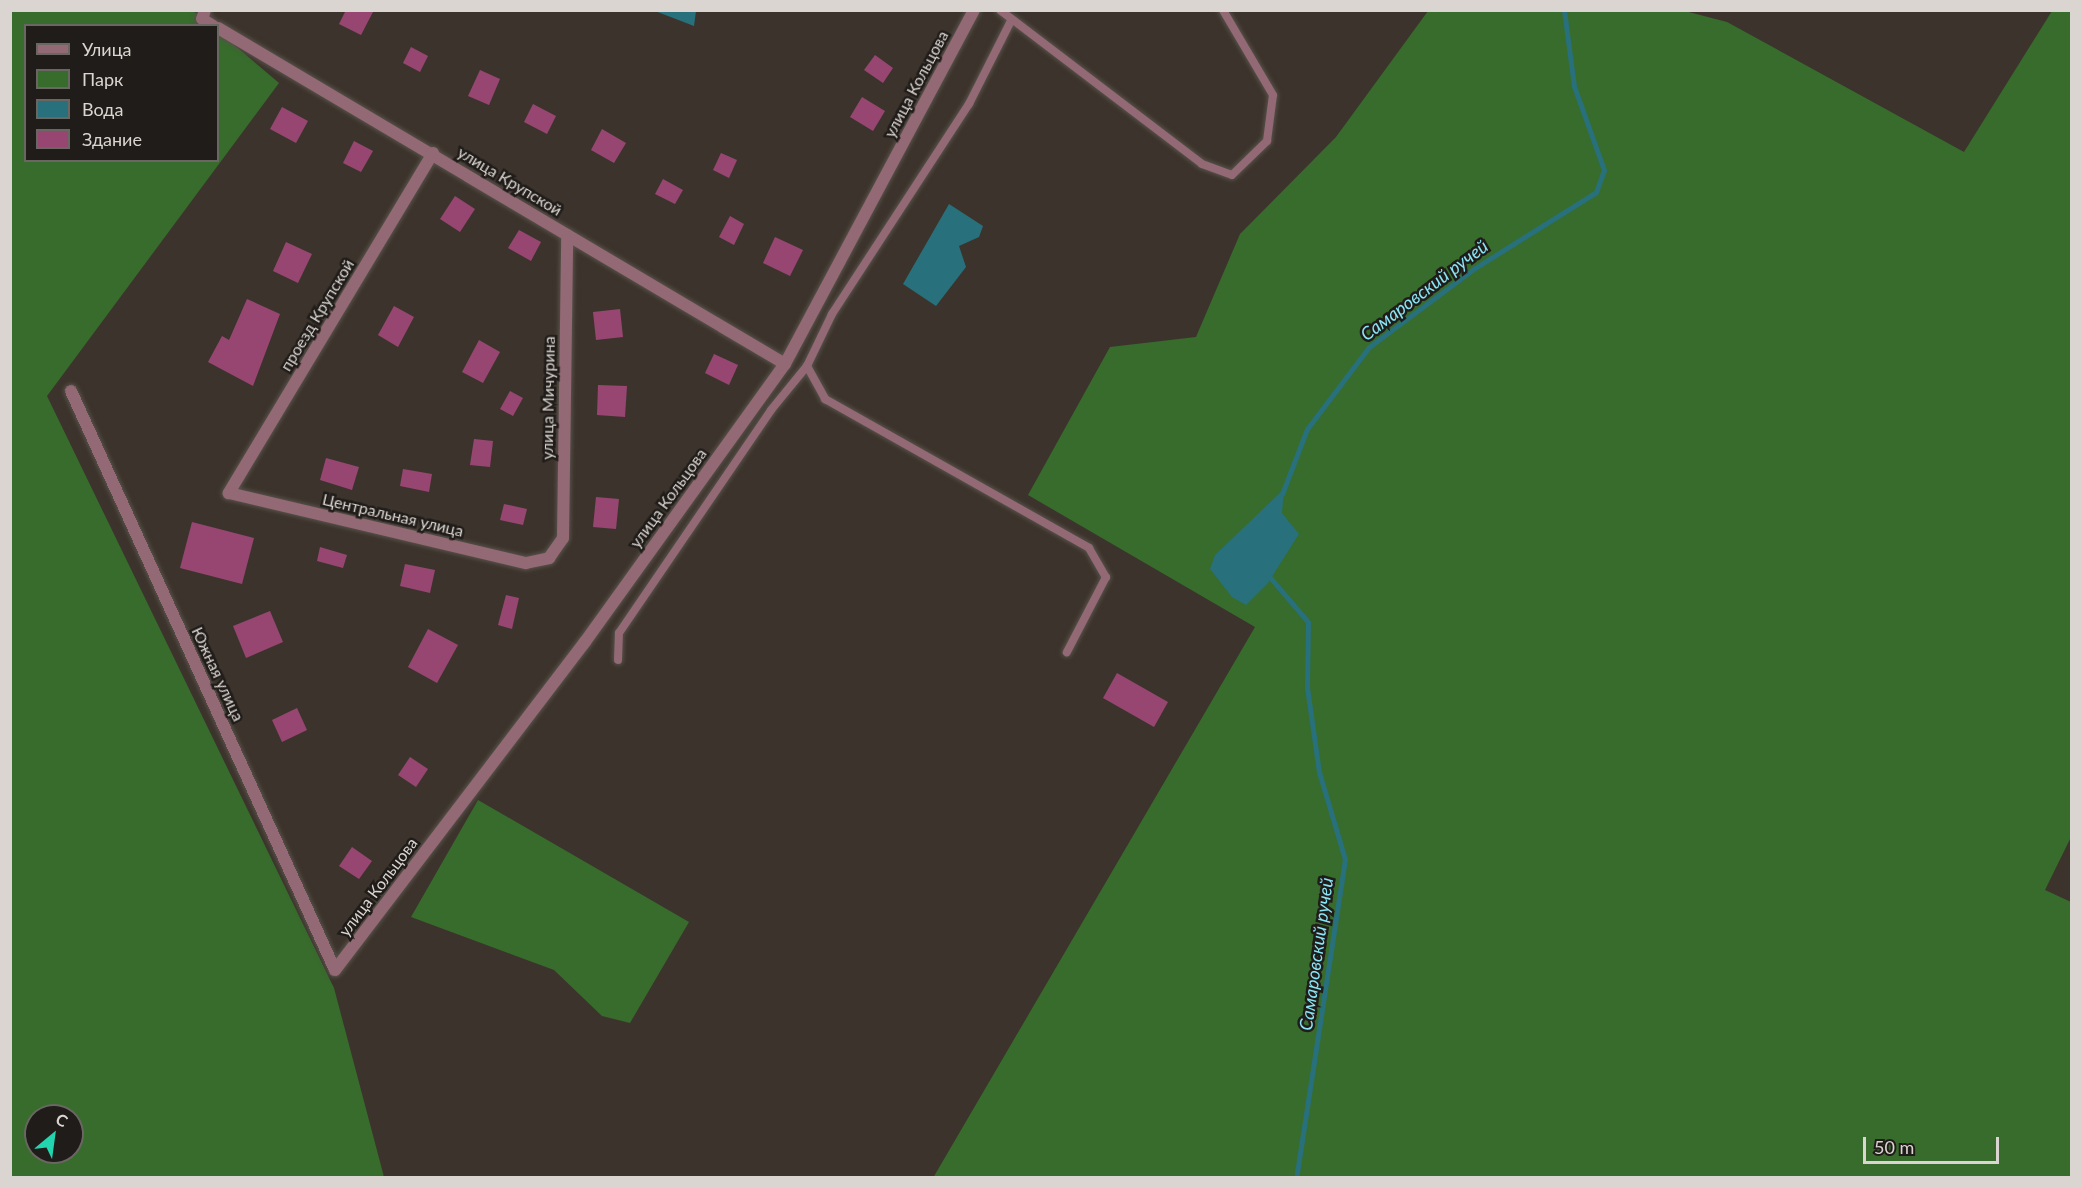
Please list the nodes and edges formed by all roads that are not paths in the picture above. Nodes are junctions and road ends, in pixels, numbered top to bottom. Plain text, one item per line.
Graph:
1 (974, 10) edge
2 (1000, 10) edge
3 (1223, 10) edge
4 (1011, 21) junction
5 (219, 29) edge
6 (433, 153) junction
7 (567, 235) junction
8 (785, 364) junction
9 (807, 366) junction
10 (71, 391) dead end
11 (229, 493) joint
12 (549, 558) joint
13 (1067, 652) dead end
14 (618, 660) dead end
15 (335, 970) joint

1 - 8 street, улица Кольцова
2 - 4 lane
3 - 4 lane
4 - 9 lane
5 - 6 street, улица Крупской
6 - 7 street, улица Крупской
6 - 11 street, проезд Крупской
7 - 8 street, улица Крупской
7 - 12 street, улица Мичурина
8 - 15 street, улица Кольцова
9 - 13 lane
9 - 14 lane
10 - 15 street, Южная улица
11 - 12 street, Центральная улица

